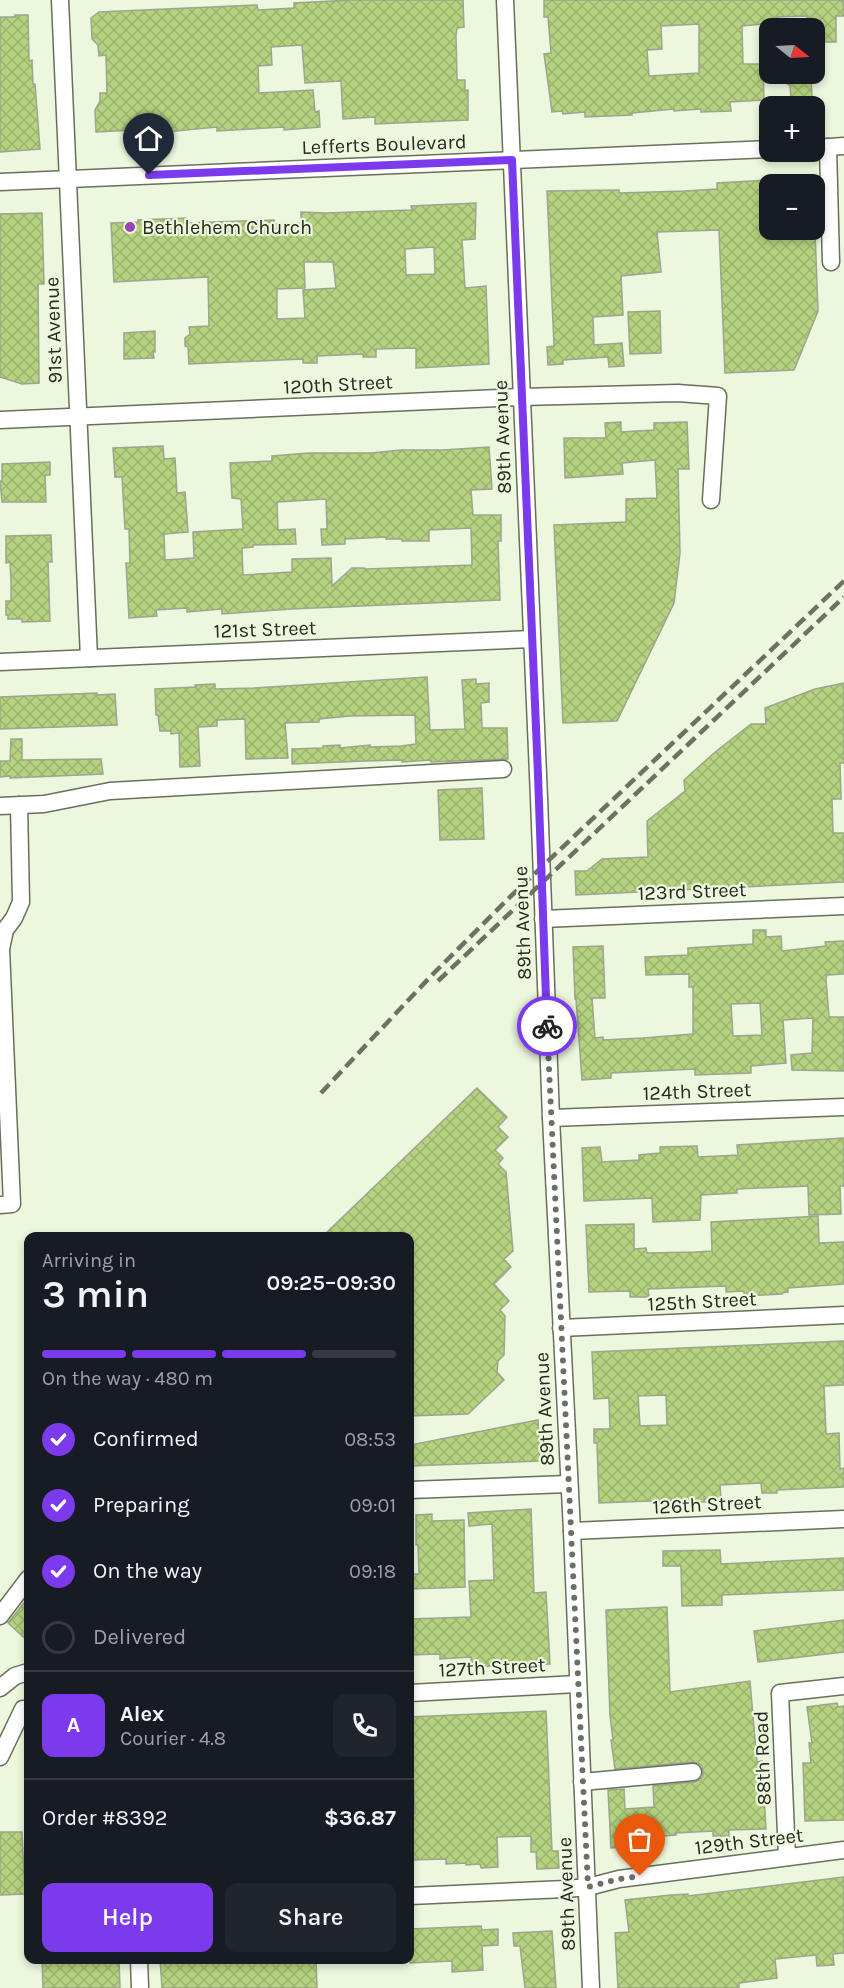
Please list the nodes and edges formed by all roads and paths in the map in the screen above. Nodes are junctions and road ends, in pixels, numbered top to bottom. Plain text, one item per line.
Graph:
1 (60, 0) edge
2 (505, 0) edge
3 (829, 147) edge
4 (759, 149) edge
5 (512, 160) junction
6 (68, 179) junction
7 (0, 182) edge
8 (831, 262) dead end
9 (521, 397) junction
10 (78, 417) junction
11 (0, 420) edge
12 (711, 500) dead end
13 (532, 639) junction
14 (89, 658) junction
15 (0, 662) edge
16 (503, 770) dead end
17 (19, 805) junction
18 (0, 806) edge
19 (844, 906) edge
20 (543, 919) junction
21 (2, 930) edge
22 (844, 1107) edge
23 (551, 1118) junction
24 (5, 1173) edge
25 (0, 1206) edge
26 (844, 1316) edge
27 (561, 1328) junction
28 (568, 1484) junction
29 (414, 1490) edge
30 (844, 1519) edge
31 (572, 1531) junction
32 (24, 1584) edge
33 (0, 1616) edge
34 (24, 1673) edge
35 (1, 1683) edge
36 (577, 1684) junction
37 (844, 1686) edge
38 (414, 1693) edge
39 (24, 1713) edge
40 (0, 1758) edge
41 (693, 1772) dead end
42 (582, 1782) junction
43 (844, 1850) edge
44 (788, 1857) junction
45 (588, 1887) junction
46 (414, 1896) edge
47 (139, 1964) edge
48 (141, 1988) edge
49 (591, 1988) edge

1 - 6 street, 91st Avenue
2 - 5 street, 89th Avenue
3 - 8 street
4 - 5 street, Lefferts Boulevard
5 - 6 street, Lefferts Boulevard
5 - 9 street, 89th Avenue
6 - 7 street, Lefferts Boulevard
6 - 10 street, 91st Avenue
9 - 10 street, 120th Street
9 - 12 street, 120th Street
9 - 13 street, 89th Avenue
10 - 11 street, 120th Street
10 - 14 street, 91st Avenue
13 - 14 street, 121st Street
13 - 20 street, 89th Avenue
14 - 15 street, 121st Street
16 - 17 street
17 - 18 street
17 - 21 street
19 - 20 street, 123rd Street
20 - 23 street, 89th Avenue
21 - 24 street
22 - 23 street, 124th Street
23 - 27 street, 89th Avenue
24 - 25 street
26 - 27 street, 125th Street
27 - 28 street, 89th Avenue
28 - 29 street
28 - 31 street, 89th Avenue
30 - 31 street, 126th Street
31 - 36 street, 89th Avenue
32 - 33 street
34 - 35 street
36 - 38 street, 127th Street
36 - 42 street, 89th Avenue
37 - 44 street, 88th Road
39 - 40 street
41 - 42 street
42 - 45 street, 89th Avenue
43 - 44 street, 129th Street
44 - 45 street, 129th Street
45 - 46 street, 129th Street
45 - 49 street, 89th Avenue
47 - 48 street

